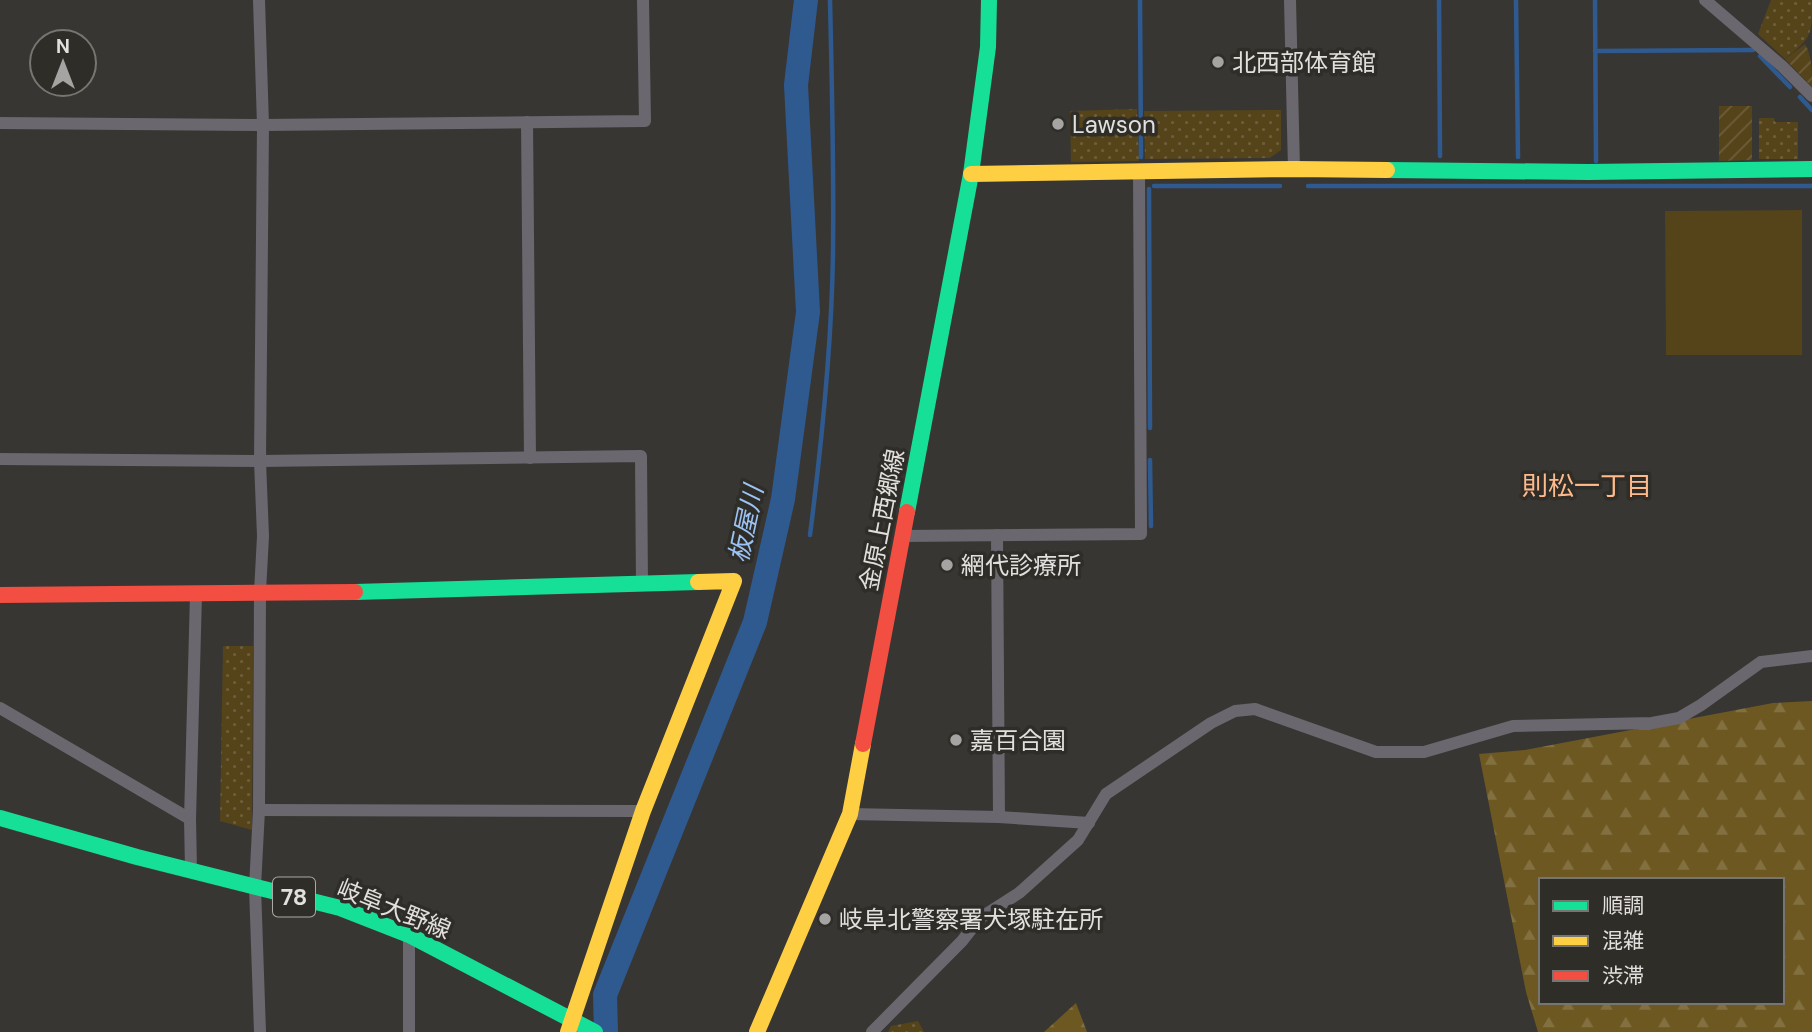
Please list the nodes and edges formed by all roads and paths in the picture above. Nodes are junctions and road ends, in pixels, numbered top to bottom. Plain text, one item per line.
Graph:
1 (259, 0) edge
2 (643, 0) edge
3 (989, 0) edge
4 (1290, 0) edge
5 (1705, 0) edge
6 (1812, 96) edge
7 (527, 122) junction
8 (0, 123) edge
9 (263, 125) junction
10 (1294, 169) junction
11 (1812, 169) edge
12 (1139, 171) junction
13 (971, 174) junction
14 (530, 458) junction
15 (0, 459) edge
16 (260, 461) junction
17 (997, 535) junction
18 (902, 536) junction
19 (642, 585) junction
20 (260, 592) junction
21 (196, 594) junction
22 (0, 596) edge
23 (1812, 656) edge
24 (0, 708) edge
25 (259, 810) junction
26 (643, 811) junction
27 (850, 814) junction
28 (999, 817) junction
29 (0, 818) edge
30 (190, 819) junction
31 (1089, 823) junction
32 (191, 869) junction
33 (255, 887) junction
34 (408, 935) junction
35 (573, 1025) edge
36 (260, 1032) edge
37 (409, 1032) edge
38 (595, 1032) edge
39 (757, 1032) edge
40 (872, 1032) edge

1 - 9 street
2 - 7 street
3 - 13 street, 金原上西郷線
4 - 10 street
5 - 6 street
7 - 9 street
7 - 14 street
8 - 9 street
9 - 16 street
10 - 11 street
10 - 12 street
12 - 13 street
12 - 17 street
13 - 18 street, 金原上西郷線
14 - 16 street
14 - 19 street
15 - 16 street
16 - 20 street
17 - 18 street
17 - 28 street
18 - 27 street, 金原上西郷線
19 - 20 street
19 - 26 street
20 - 21 street
20 - 25 street
21 - 22 street
21 - 30 street
23 - 31 street
24 - 30 street
25 - 26 street
25 - 33 street
26 - 35 street
27 - 28 street
27 - 39 street, 金原上西郷線
28 - 31 street
29 - 32 street, 岐阜大野線 / 78
30 - 32 street
31 - 40 street
32 - 33 street, 岐阜大野線 / 78
33 - 34 street, 岐阜大野線 / 78
33 - 36 street
34 - 35 street, 岐阜大野線 / 78
34 - 37 street
35 - 38 street, 岐阜大野線 / 78

